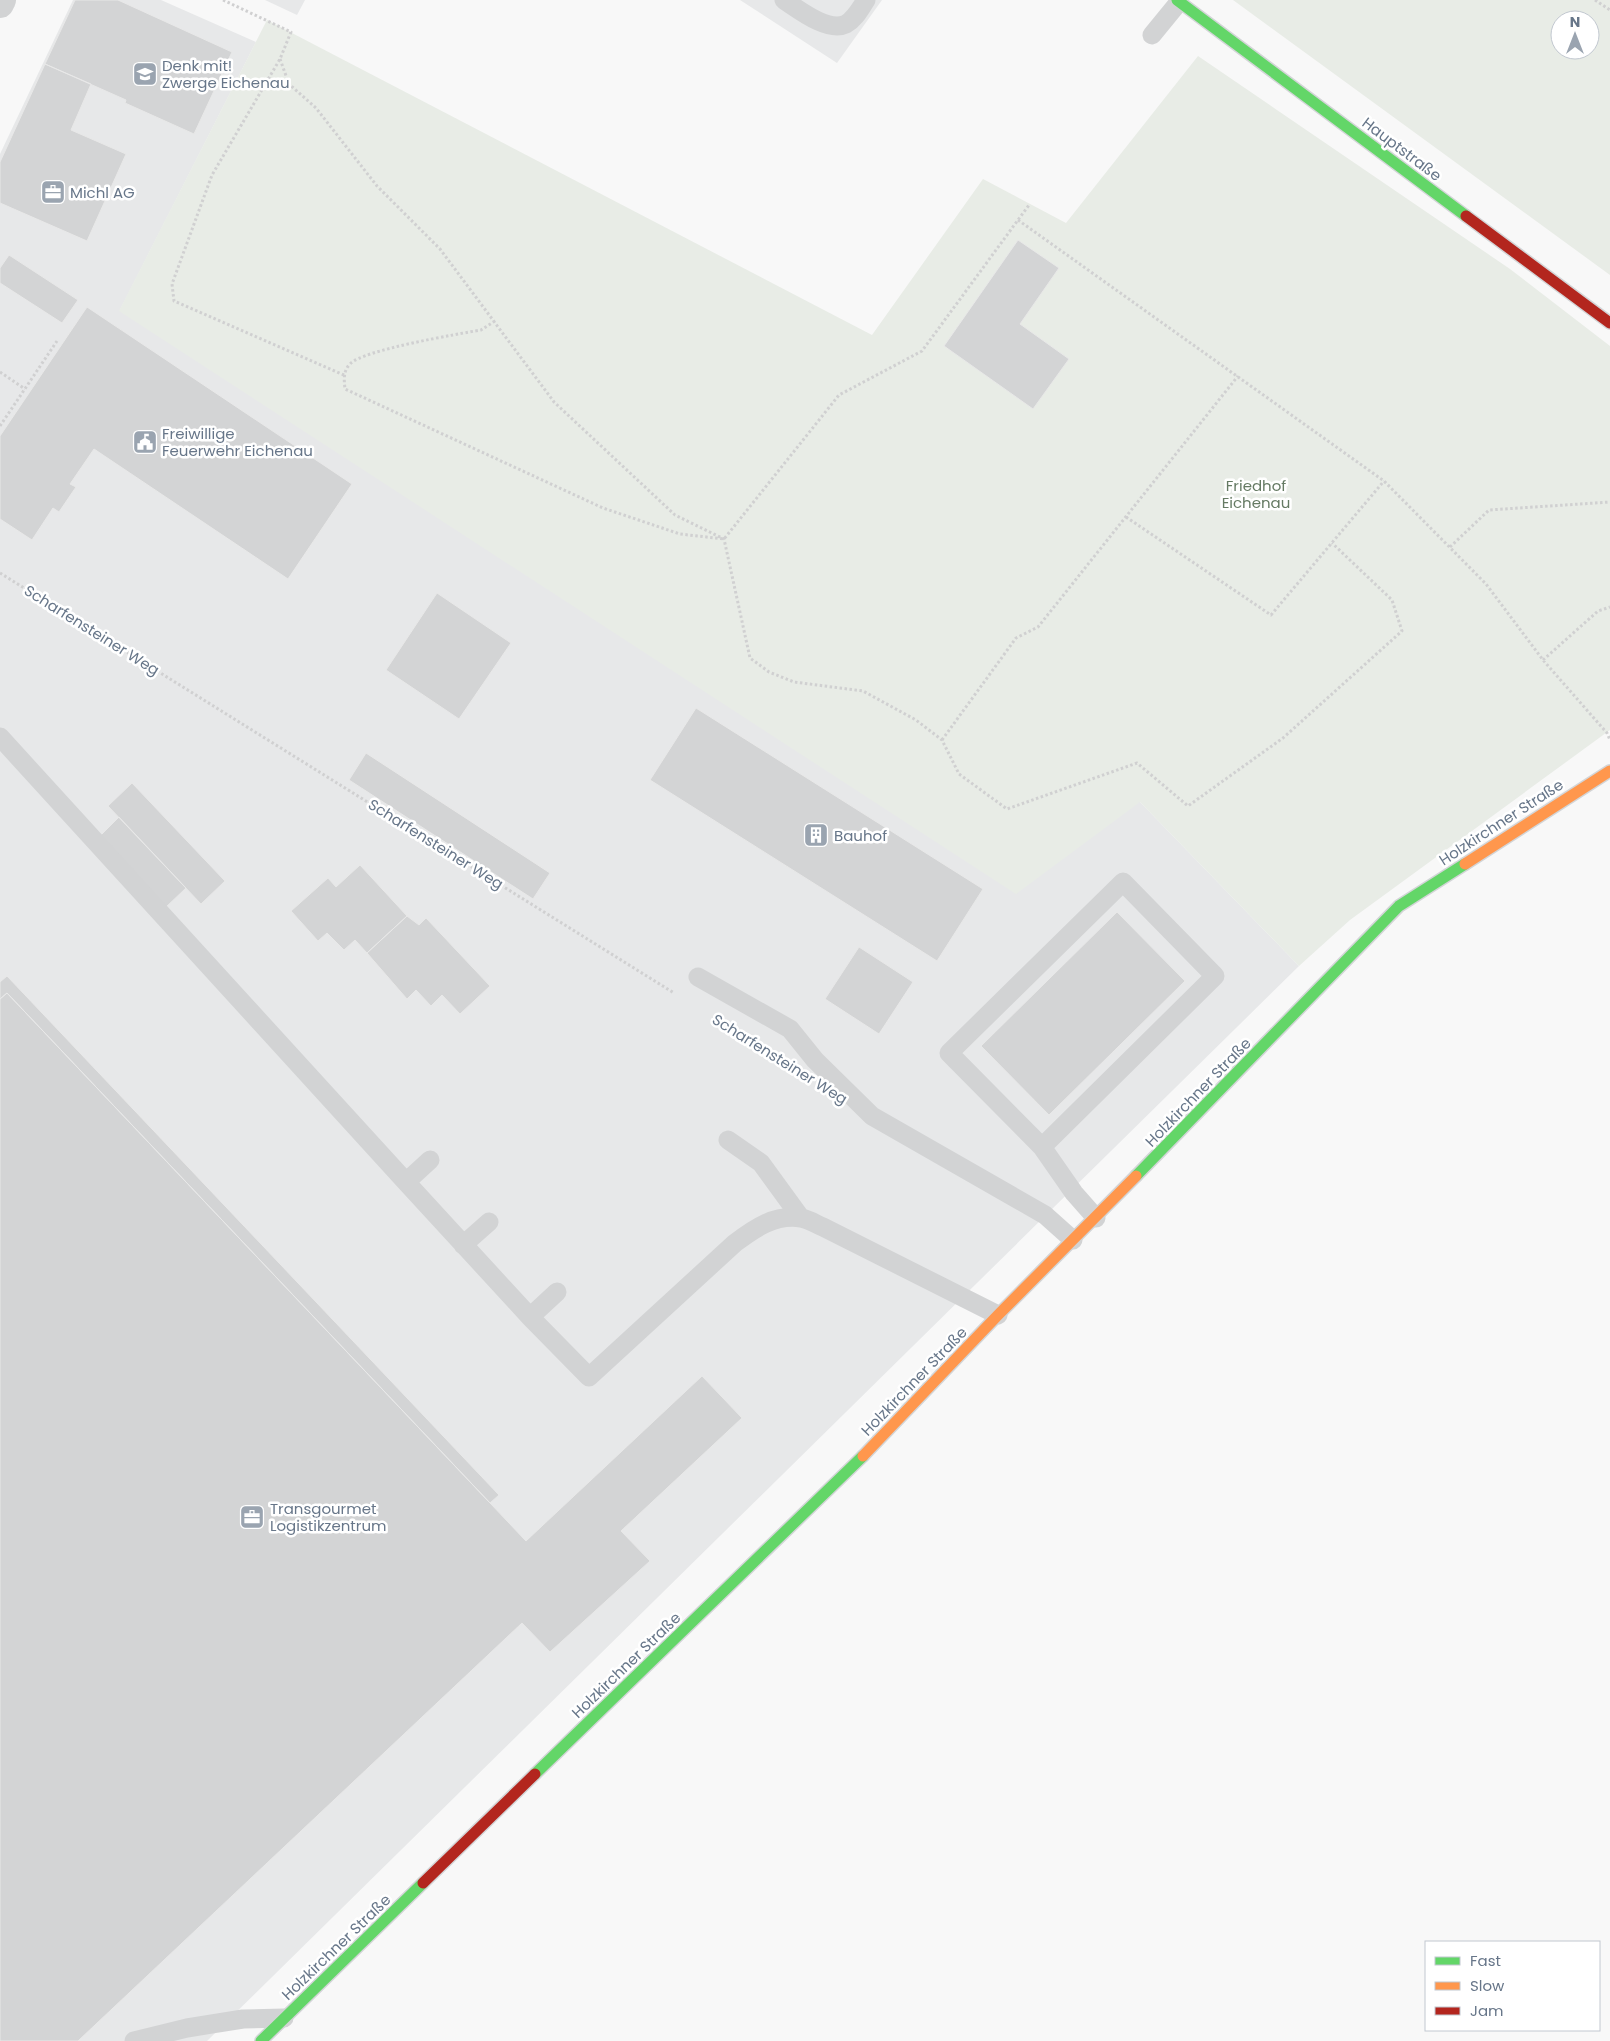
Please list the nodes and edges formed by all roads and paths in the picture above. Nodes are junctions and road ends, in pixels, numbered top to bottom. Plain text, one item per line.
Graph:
1 (2, 0) edge
2 (223, 0) edge
3 (784, 0) edge
4 (866, 0) edge
5 (1595, 0) edge
6 (1178, 1) edge
7 (0, 4) edge
8 (1610, 10) edge
9 (1152, 35) dead end
10 (280, 59) junction
11 (1029, 205) dead end
12 (1018, 220) junction
13 (495, 321) junction
14 (1610, 323) edge
15 (57, 341) dead end
16 (0, 372) edge
17 (344, 375) junction
18 (1238, 376) junction
19 (25, 389) junction
20 (0, 426) edge
21 (1384, 481) junction
22 (1610, 502) edge
23 (1126, 517) junction
24 (724, 539) junction
25 (1332, 543) junction
26 (1450, 547) junction
27 (0, 573) edge
28 (1610, 607) edge
29 (1543, 660) junction
30 (0, 737) edge
31 (942, 740) junction
32 (1610, 740) edge
33 (1610, 771) edge
34 (698, 977) dead end
35 (677, 995) dead end
36 (728, 1140) dead end
37 (1042, 1147) junction
38 (430, 1160) dead end
39 (406, 1182) junction
40 (801, 1218) junction
41 (1096, 1218) junction
42 (489, 1222) dead end
43 (1073, 1240) junction
44 (463, 1245) junction
45 (557, 1292) dead end
46 (998, 1315) junction
47 (530, 1316) junction
48 (284, 2018) junction
49 (134, 2041) edge
50 (261, 2041) edge

1 - 7 street
2 - 10 path
3 - 4 lane
5 - 8 path
6 - 9 lane
6 - 14 street, Hauptstraße
10 - 13 path
10 - 17 path
11 - 12 path
12 - 18 path
12 - 24 path
13 - 17 path
13 - 24 path
15 - 19 path
16 - 19 path
17 - 24 path
18 - 21 path
18 - 23 path
19 - 20 path
21 - 25 path
21 - 26 path
22 - 26 path
23 - 25 path
23 - 31 path
24 - 31 path
25 - 31 path
26 - 29 path
27 - 35 path, Scharfensteiner Weg
28 - 29 path
29 - 32 path
30 - 39 lane
33 - 41 street, Holzkirchner Straße
34 - 43 lane, Scharfensteiner Weg
36 - 40 lane
37 - 37 lane
37 - 41 lane
38 - 39 lane
39 - 44 lane
40 - 46 lane
40 - 47 lane
41 - 43 street, Holzkirchner Straße
42 - 44 lane
43 - 46 street, Holzkirchner Straße
44 - 47 lane
45 - 47 lane
46 - 48 street, Holzkirchner Straße
48 - 49 lane
48 - 50 street, Holzkirchner Straße

